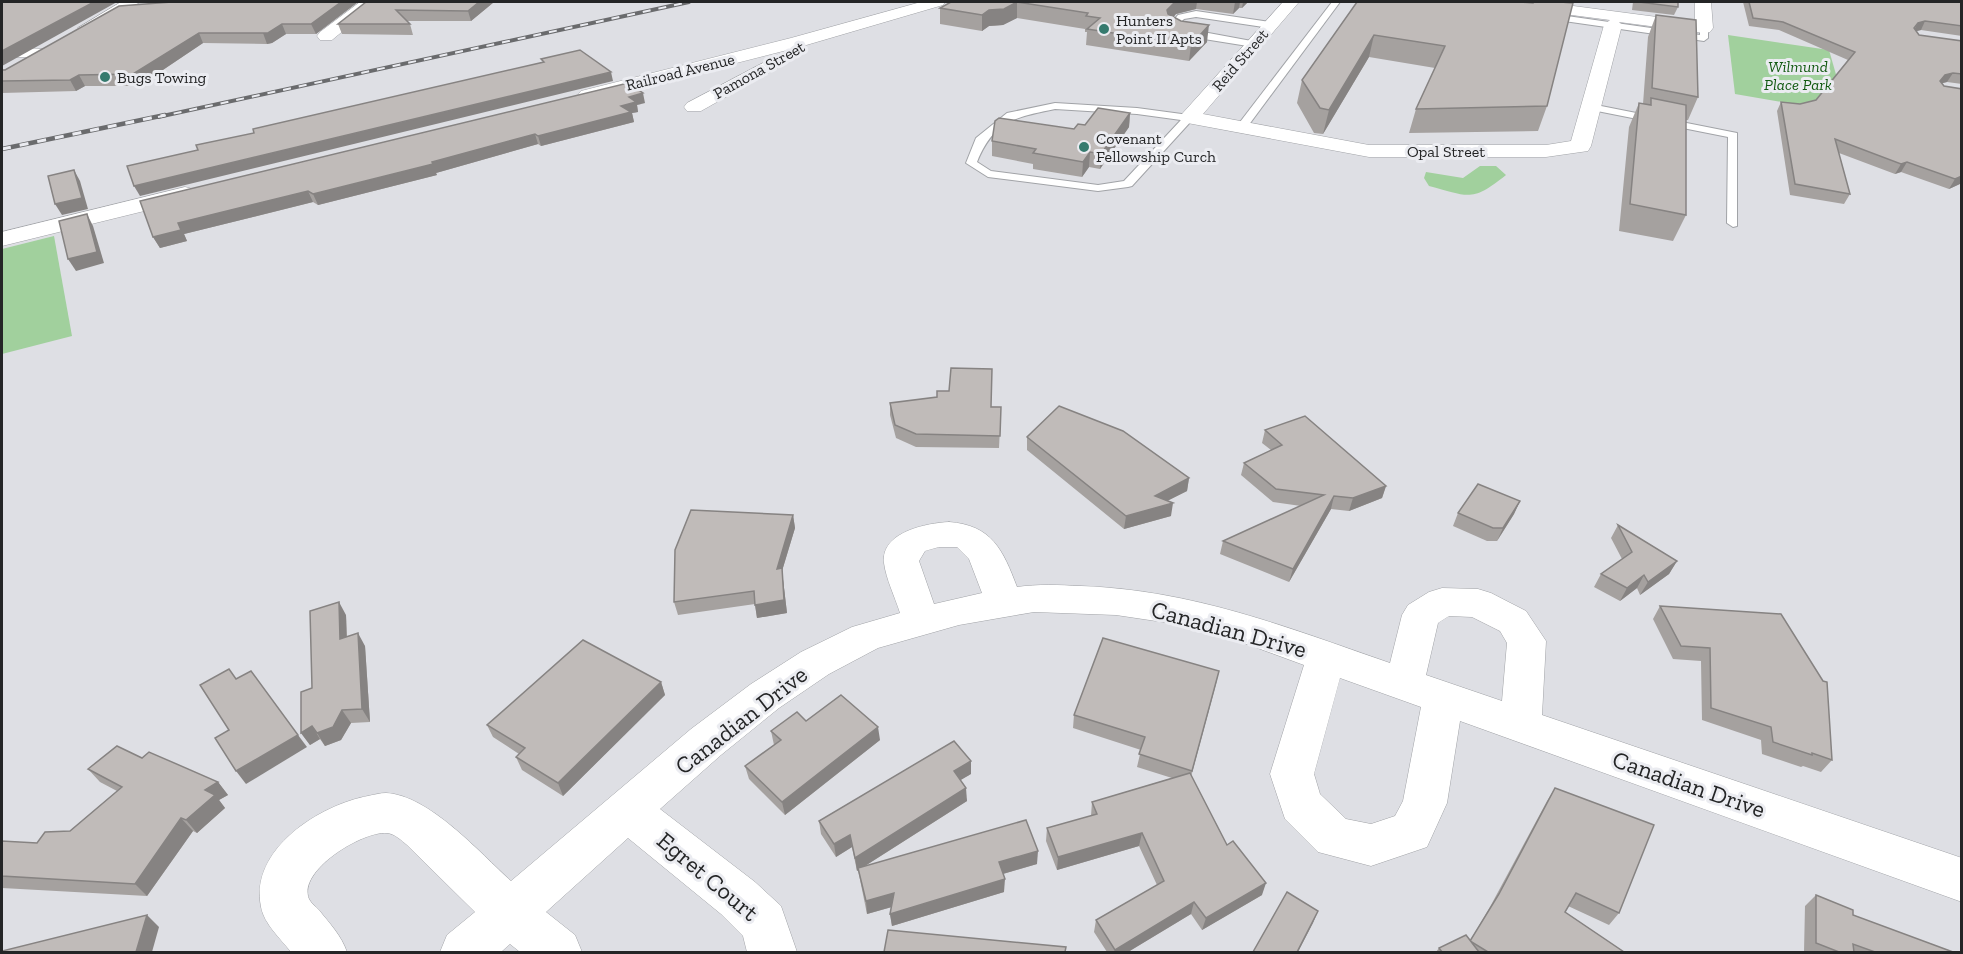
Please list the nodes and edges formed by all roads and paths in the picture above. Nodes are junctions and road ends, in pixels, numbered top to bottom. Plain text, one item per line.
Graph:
1 (370, 2) edge
2 (937, 2) edge
3 (1291, 2) edge
4 (1336, 2) edge
5 (1703, 2) edge
6 (132, 6) edge
7 (1507, 6) edge
8 (1270, 25) junction
9 (1613, 25) junction
10 (1704, 28) junction
11 (824, 34) junction
12 (326, 36) dead end
13 (1254, 44) junction
14 (2, 52) edge
15 (40, 53) junction
16 (12, 69) edge
17 (566, 101) edge
18 (694, 107) dead end
19 (1591, 107) junction
20 (1189, 118) junction
21 (1241, 128) junction
22 (201, 191) edge
23 (1733, 223) dead end
24 (2, 239) edge
25 (1004, 603) junction
26 (921, 620) junction
27 (1327, 656) junction
28 (1423, 692) junction
29 (1520, 725) junction
30 (628, 811) junction
31 (1962, 880) edge
32 (510, 913) junction
33 (322, 952) edge
34 (465, 952) edge
35 (557, 952) edge
36 (772, 952) edge

1 - 12 street
2 - 11 street, Railroad Avenue
3 - 8 street, Reid Street
4 - 21 lane
5 - 10 street
6 - 15 street
7 - 9 lane
7 - 10 street
8 - 13 street, Reid Street
8 - 13 lane
9 - 10 lane
9 - 19 street, Opal Street
11 - 17 street, Railroad Avenue
11 - 18 street, Pamona Street
13 - 20 street, Reid Street
14 - 15 street
15 - 16 street
19 - 21 street, Opal Street
19 - 23 lane
20 - 20 lane
20 - 21 street, Opal Street
22 - 24 street
25 - 26 street, Canadian Drive
25 - 26 street
25 - 27 street, Canadian Drive
26 - 30 street, Canadian Drive
27 - 28 street, Canadian Drive
27 - 28 street
28 - 29 street, Canadian Drive
28 - 29 street
29 - 31 street, Canadian Drive
30 - 32 street, Canadian Drive
30 - 36 street, Egret Court
32 - 33 street
32 - 34 street, Canadian Drive
32 - 35 street

